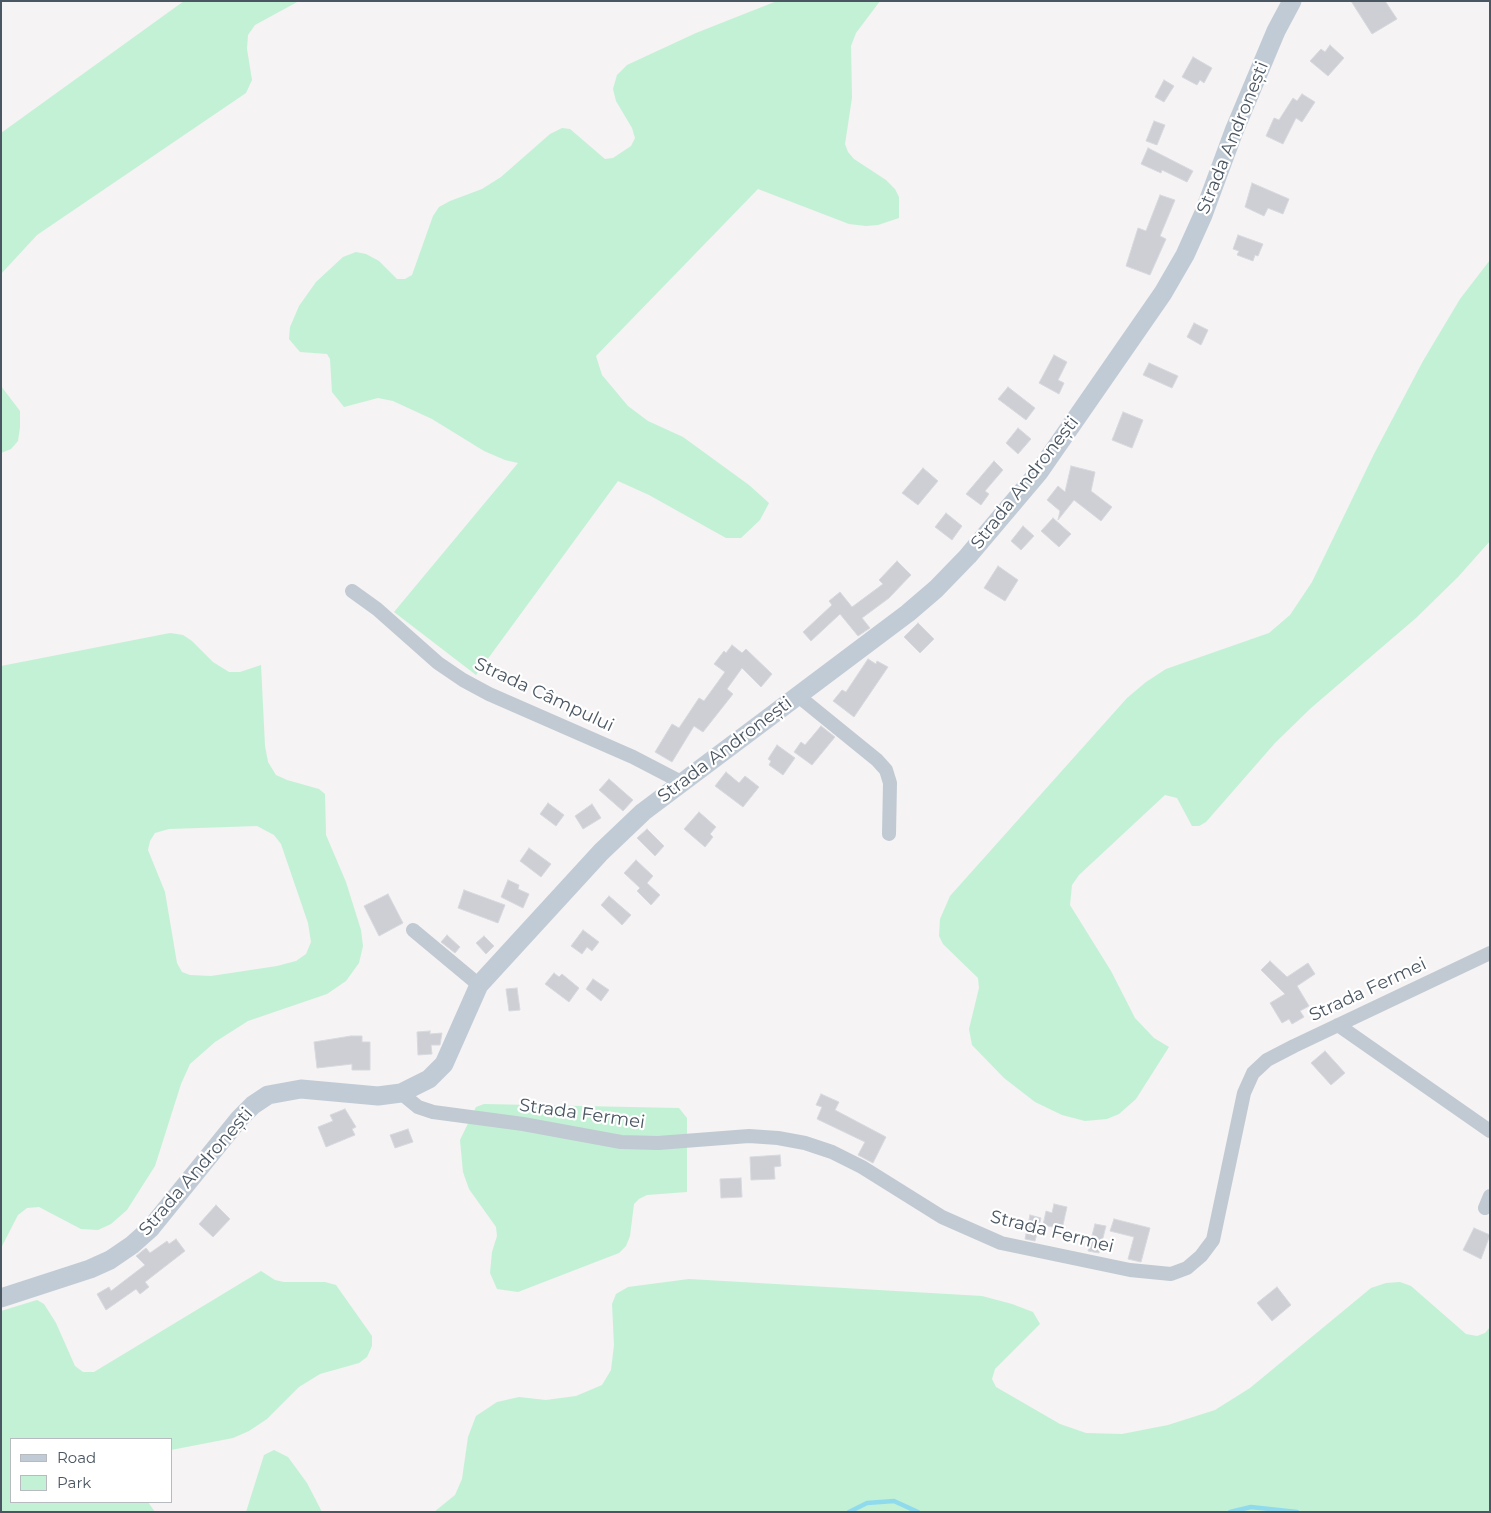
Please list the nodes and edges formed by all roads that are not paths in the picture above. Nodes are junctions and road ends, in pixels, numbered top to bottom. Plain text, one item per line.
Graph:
1 (1292, 1) edge
2 (352, 591) dead end
3 (797, 695) junction
4 (683, 783) junction
5 (889, 834) dead end
6 (413, 930) dead end
7 (1490, 953) edge
8 (479, 985) junction
9 (1338, 1026) junction
10 (401, 1093) junction
11 (1490, 1131) edge
12 (1, 1298) edge

1 - 3 street, Strada Andronești
2 - 4 street, Strada Câmpului
3 - 4 street, Strada Andronești
3 - 5 street
4 - 8 street, Strada Andronești
6 - 8 street
7 - 9 street, Strada Fermei
8 - 10 street, Strada Andronești
9 - 10 street, Strada Fermei
9 - 11 street
10 - 12 street, Strada Andronești

